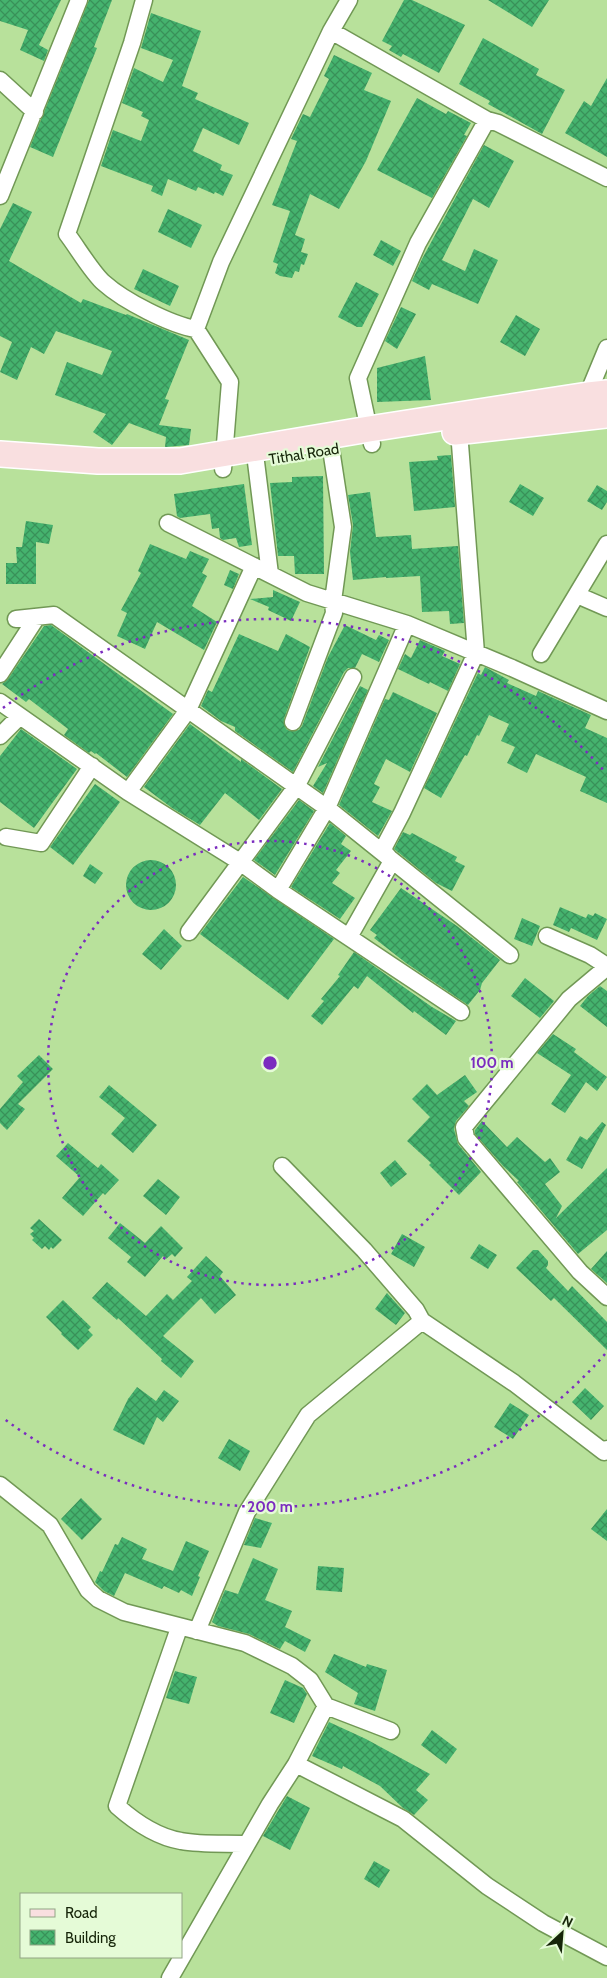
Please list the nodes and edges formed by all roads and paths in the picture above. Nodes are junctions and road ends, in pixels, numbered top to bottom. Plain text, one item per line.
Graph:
1 (79, 0) edge
2 (144, 0) edge
3 (349, 0) edge
4 (331, 31) junction
5 (0, 80) edge
6 (35, 112) junction
7 (487, 120) junction
8 (607, 178) edge
9 (0, 196) edge
10 (196, 329) junction
11 (607, 348) edge
12 (597, 394) edge
13 (607, 416) edge
14 (578, 418) junction
15 (460, 431) junction
16 (370, 437) junction
17 (331, 449) junction
18 (0, 454) edge
19 (224, 461) junction
20 (256, 462) junction
21 (0, 470) edge
22 (168, 523) dead end
23 (607, 544) edge
24 (254, 566) junction
25 (270, 574) junction
26 (577, 595) junction
27 (333, 601) junction
28 (607, 608) edge
29 (37, 617) junction
30 (16, 619) dead end
31 (406, 624) junction
32 (476, 653) junction
33 (541, 654) dead end
34 (0, 674) edge
35 (352, 677) dead end
36 (0, 702) edge
37 (188, 710) junction
38 (607, 711) edge
39 (20, 716) junction
40 (293, 722) dead end
41 (0, 736) edge
42 (92, 766) junction
43 (296, 787) junction
44 (128, 792) junction
45 (327, 808) junction
46 (6, 837) dead end
47 (392, 861) junction
48 (240, 862) junction
49 (278, 890) junction
50 (189, 932) dead end
51 (547, 936) dead end
52 (349, 937) junction
53 (510, 955) dead end
54 (607, 966) edge
55 (461, 1012) dead end
56 (282, 1166) dead end
57 (607, 1297) edge
58 (422, 1321) junction
59 (606, 1452) edge
60 (0, 1485) edge
61 (179, 1628) junction
62 (197, 1631) junction
63 (326, 1706) junction
64 (391, 1731) dead end
65 (296, 1764) junction
66 (247, 1844) junction
67 (182, 1957) edge
68 (607, 1957) edge
69 (181, 1958) edge
70 (170, 1978) edge

1 - 6 street
2 - 10 street
3 - 4 street
4 - 7 street
4 - 10 street
5 - 6 street
6 - 9 street
7 - 8 street
7 - 16 street
10 - 19 street
11 - 12 street
12 - 14 street
12 - 16 main road
13 - 14 main road, Tithal Road
14 - 15 main road, Tithal Road
15 - 16 main road, Tithal Road
15 - 32 street
16 - 17 main road, Tithal Road
16 - 19 main road
17 - 20 main road, Tithal Road
17 - 27 street
18 - 19 main road
19 - 20 main road, Tithal Road
19 - 21 main road, Tithal Road
20 - 25 street
22 - 24 street
23 - 26 street
24 - 25 street
24 - 37 street
25 - 27 street
26 - 28 street
26 - 33 street
27 - 31 street
27 - 40 street
29 - 30 street
29 - 34 street
29 - 37 street
31 - 32 street
31 - 45 street
32 - 38 street
32 - 47 street
35 - 43 street
36 - 39 street
37 - 43 street
37 - 44 street
39 - 41 street
39 - 42 street
42 - 44 street
42 - 46 street
43 - 45 street
43 - 48 street
44 - 48 street
45 - 47 street
45 - 49 street
47 - 52 street
47 - 53 street
48 - 49 street
48 - 50 street
49 - 52 street
51 - 54 street
52 - 55 street
54 - 57 street
56 - 58 street
58 - 59 street
58 - 62 street
60 - 61 street
61 - 62 street
61 - 66 street
62 - 63 street
63 - 64 street
63 - 65 street
65 - 66 street
65 - 68 street
66 - 67 street
69 - 70 street

